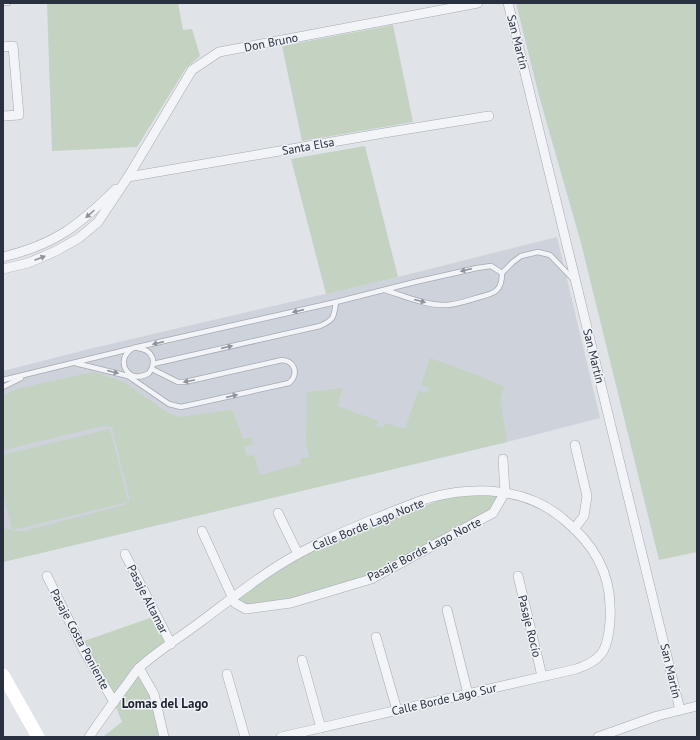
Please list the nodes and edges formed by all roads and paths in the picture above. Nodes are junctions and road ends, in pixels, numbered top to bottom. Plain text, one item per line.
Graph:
1 (3, 3) edge
2 (8, 3) edge
3 (478, 3) edge
4 (508, 3) edge
5 (3, 47) edge
6 (3, 116) edge
7 (489, 116) dead end
8 (128, 177) junction
9 (3, 257) edge
10 (3, 269) edge
11 (502, 273) junction
12 (576, 282) junction
13 (383, 290) junction
14 (336, 302) junction
15 (136, 348) junction
16 (75, 363) junction
17 (152, 366) junction
18 (29, 374) junction
19 (130, 376) junction
20 (3, 380) edge
21 (3, 387) edge
22 (575, 445) dead end
23 (503, 459) dead end
24 (505, 492) junction
25 (278, 513) dead end
26 (574, 529) junction
27 (202, 531) dead end
28 (125, 554) dead end
29 (298, 554) junction
30 (47, 576) dead end
31 (518, 576) dead end
32 (234, 598) junction
33 (447, 610) dead end
34 (376, 637) dead end
35 (172, 644) junction
36 (603, 652) joint
37 (302, 660) dead end
38 (139, 668) junction
39 (227, 674) dead end
40 (3, 675) edge
41 (542, 676) junction
42 (468, 694) junction
43 (114, 702) junction
44 (697, 706) edge
45 (397, 710) junction
46 (680, 710) junction
47 (626, 727) junction
48 (321, 728) junction
49 (38, 737) edge
50 (89, 737) edge
51 (164, 737) edge
52 (245, 737) edge
53 (281, 737) edge
54 (598, 737) edge
55 (628, 737) edge

1 - 2 lane
3 - 8 street, Don Bruno
4 - 12 street, San Martín
5 - 6 street
7 - 8 street, Santa Elsa
8 -> 9 street
10 -> 8 street
11 - 12 lane
11 -> 13 lane
13 -> 11 lane
12 - 46 street, San Martín
13 - 14 lane
14 -> 15 lane
17 -> 14 lane
15 - 16 lane
15 - 17 lane
15 - 19 lane
16 - 18 lane
16 -> 19 lane
17 - 19 lane
19 -> 17 lane
18 - 20 lane
18 - 21 lane
22 - 26 street
23 - 24 street
24 - 26 street, Calle Borde Lago Norte
24 - 29 street, Calle Borde Lago Norte
24 - 32 street, Pasaje Borde Lago Norte
25 - 29 street
26 - 36 street, Calle Borde Lago Norte
27 - 32 street
28 - 35 street, Pasaje Altamar
29 - 32 street, Calle Borde Lago Norte
30 - 43 street, Pasaje Costa Poniente
31 - 41 street, Pasaje Rocío
32 - 35 street, Calle Borde Lago Norte
33 - 42 street
34 - 45 street
35 - 38 street, Calle Borde Lago Norte
36 - 41 street, Calle Borde Lago Sur
37 - 48 street
38 - 43 street, Calle Borde Lago Norte
38 - 51 street
39 - 52 street
40 - 49 street
41 - 42 street, Calle Borde Lago Sur
42 - 45 street, Calle Borde Lago Sur
43 - 50 street, Calle Borde Lago Norte
44 - 46 street
45 - 48 street, Calle Borde Lago Sur
46 - 47 street
47 - 54 street
47 - 55 street
48 - 53 street, Calle Borde Lago Sur

